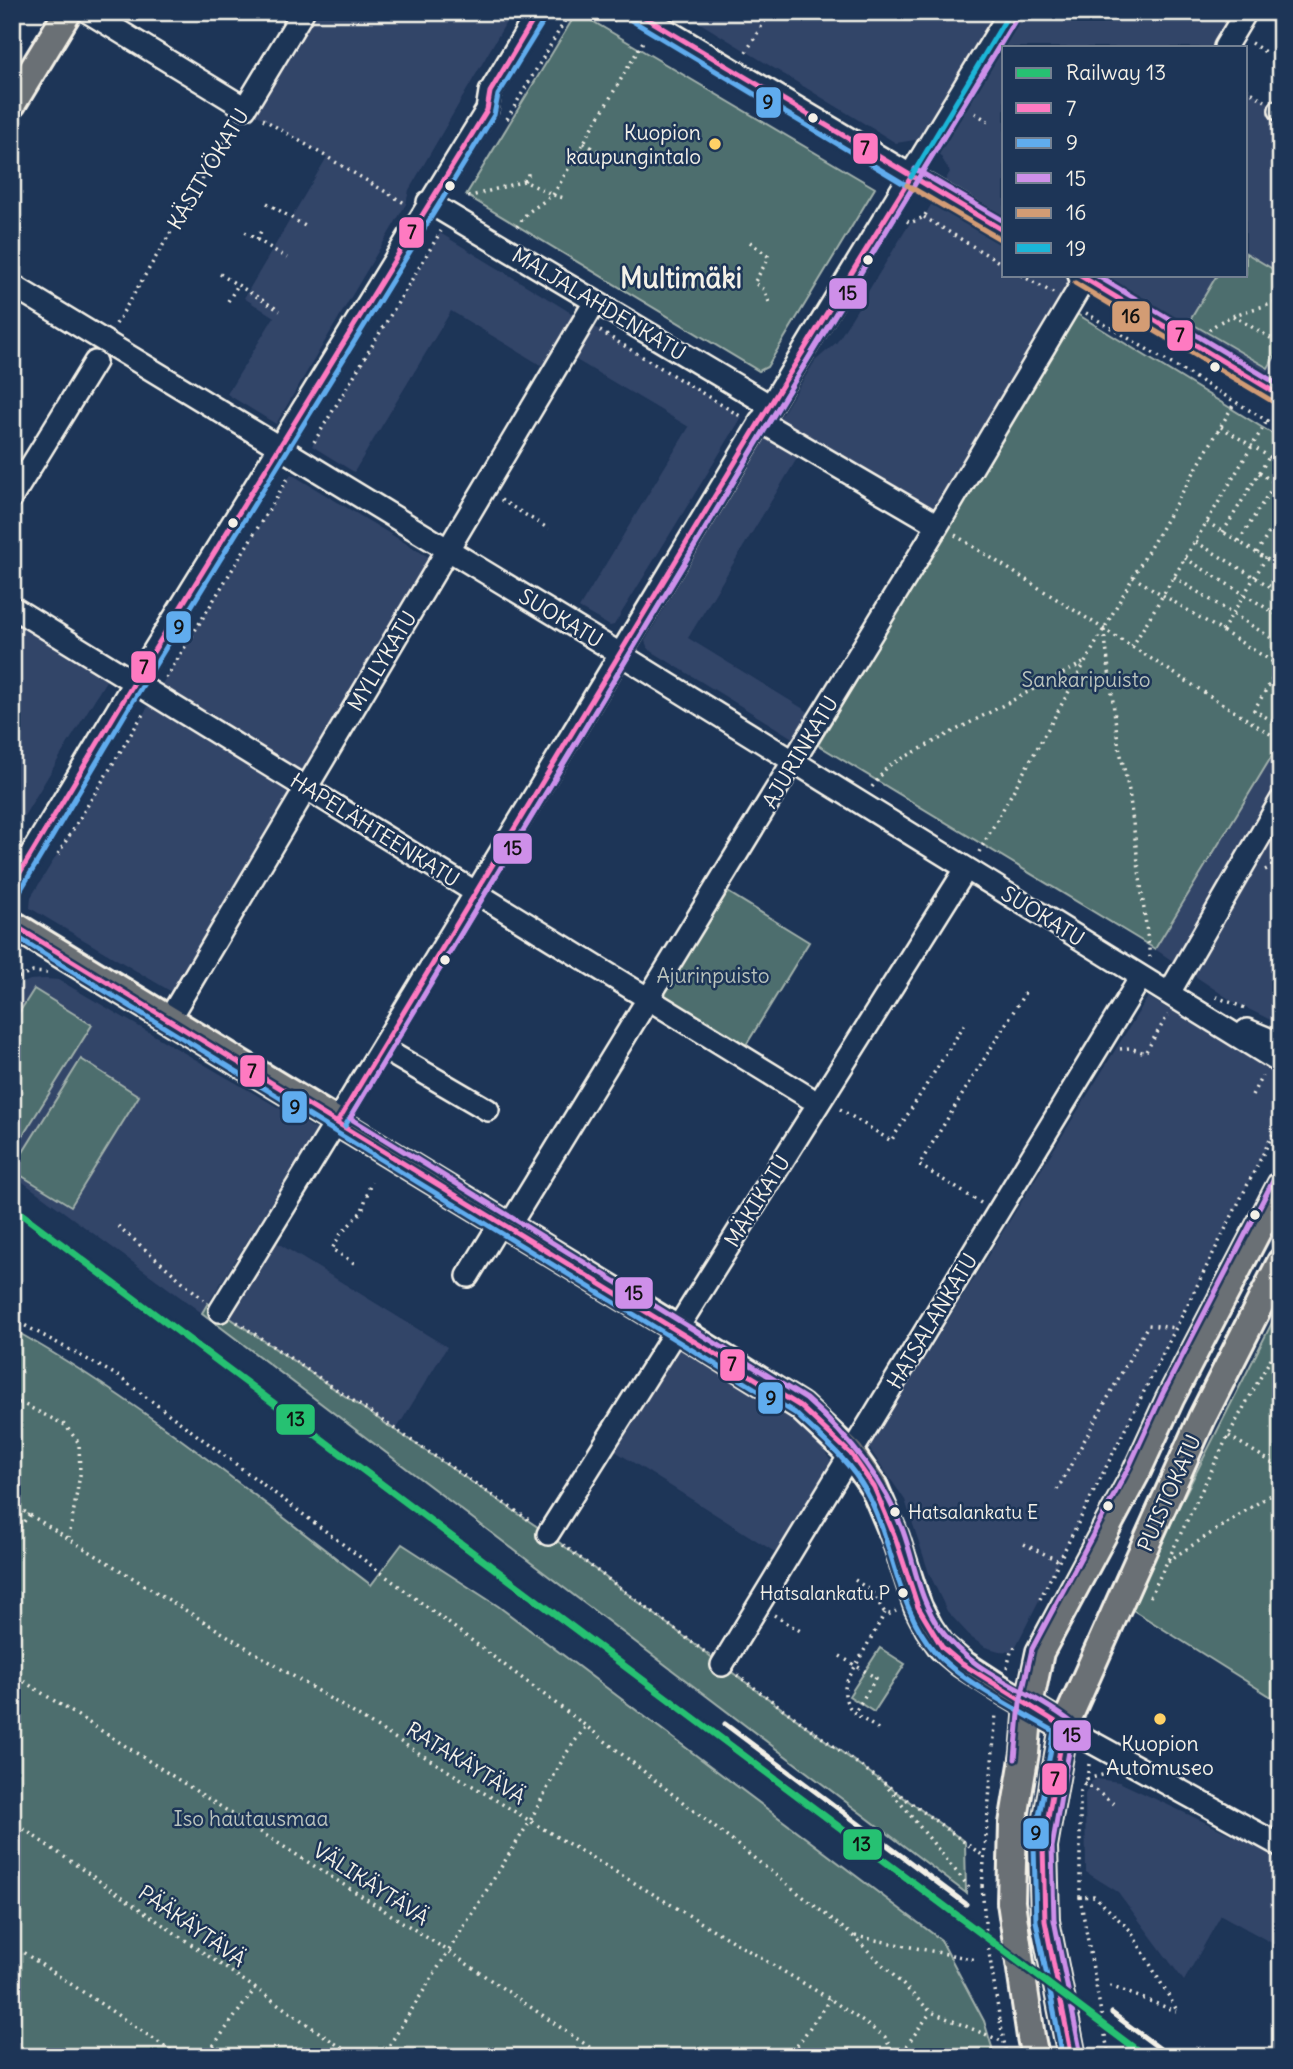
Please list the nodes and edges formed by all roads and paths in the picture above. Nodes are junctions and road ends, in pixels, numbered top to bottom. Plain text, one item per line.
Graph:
1 (68, 12) edge
2 (88, 12) edge
3 (303, 12) edge
4 (538, 12) edge
5 (570, 12) edge
6 (636, 12) edge
7 (770, 12) edge
8 (1010, 12) edge
9 (1246, 12) edge
10 (645, 38) dead end
11 (1226, 46) edge
12 (746, 52) dead end
13 (12, 104) edge
14 (245, 108) junction
15 (975, 113) dead end
16 (497, 115) junction
17 (988, 121) dead end
18 (584, 143) junction
19 (608, 157) dead end
20 (527, 170) dead end
21 (911, 177) junction
22 (524, 181) junction
23 (553, 195) junction
24 (468, 197) dead end
25 (564, 198) dead end
26 (428, 202) junction
27 (267, 203) dead end
28 (406, 204) dead end
29 (910, 223) dead end
30 (305, 226) dead end
31 (517, 227) dead end
32 (261, 231) dead end
33 (1002, 231) edge
34 (245, 232) dead end
35 (440, 233) dead end
36 (257, 240) junction
37 (750, 242) dead end
38 (287, 258) dead end
39 (1002, 264) edge
40 (219, 274) dead end
41 (1023, 276) edge
42 (1083, 276) edge
43 (12, 285) edge
44 (238, 285) junction
45 (228, 301) dead end
46 (1281, 301) edge
47 (595, 302) junction
48 (769, 302) dead end
49 (1069, 303) junction
50 (280, 311) dead end
51 (1233, 316) junction
52 (115, 327) dead end
53 (1205, 334) dead end
54 (1281, 344) edge
55 (95, 362) dead end
56 (1280, 394) edge
57 (1235, 402) junction
58 (764, 413) junction
59 (1267, 421) junction
60 (1221, 427) junction
61 (1281, 429) edge
62 (314, 442) dead end
63 (1252, 446) junction
64 (278, 447) junction
65 (1269, 457) junction
66 (1281, 464) edge
67 (1259, 473) junction
68 (1275, 483) junction
69 (1281, 486) edge
70 (484, 490) junction
71 (12, 497) edge
72 (1281, 512) edge
73 (1207, 522) junction
74 (938, 525) junction
75 (549, 529) dead end
76 (1223, 532) junction
77 (957, 537) dead end
78 (1195, 541) junction
79 (1238, 541) junction
80 (448, 550) junction
81 (1257, 553) junction
82 (1281, 554) edge
83 (1185, 558) junction
84 (1266, 558) junction
85 (1275, 564) junction
86 (1281, 568) edge
87 (1133, 577) junction
88 (1174, 577) junction
89 (1255, 578) junction
90 (1281, 593) edge
91 (1163, 595) junction
92 (1244, 595) junction
93 (12, 607) edge
94 (1233, 614) junction
95 (1281, 617) edge
96 (1104, 629) junction
97 (1222, 631) junction
98 (1281, 644) edge
99 (1132, 647) junction
100 (620, 654) junction
101 (1085, 661) junction
102 (1280, 666) edge
103 (134, 682) junction
104 (1281, 727) edge
105 (793, 762) junction
106 (872, 787) dead end
107 (307, 788) junction
108 (1281, 800) edge
109 (972, 860) junction
110 (12, 886) edge
111 (477, 893) junction
112 (12, 924) edge
113 (1150, 957) dead end
114 (1141, 977) junction
115 (1026, 991) dead end
116 (1216, 997) dead end
117 (649, 999) junction
118 (1173, 1001) junction
119 (1251, 1010) dead end
120 (169, 1019) junction
121 (966, 1022) dead end
122 (1281, 1044) edge
123 (383, 1048) junction
124 (1113, 1052) dead end
125 (1274, 1066) edge
126 (1252, 1095) dead end
127 (808, 1097) dead end
128 (840, 1109) dead end
129 (488, 1110) dead end
130 (1281, 1118) edge
131 (338, 1121) junction
132 (371, 1182) dead end
133 (1281, 1185) edge
134 (983, 1204) dead end
135 (118, 1226) dead end
136 (501, 1231) junction
137 (1281, 1262) edge
138 (354, 1263) dead end
139 (468, 1276) dead end
140 (214, 1308) junction
141 (12, 1321) edge
142 (1176, 1328) junction
143 (677, 1329) junction
144 (1281, 1340) edge
145 (12, 1402) edge
146 (1228, 1436) junction
147 (851, 1454) junction
148 (1281, 1468) edge
149 (1281, 1488) edge
150 (1056, 1490) dead end
151 (12, 1504) edge
152 (30, 1513) junction
153 (548, 1534) junction
154 (69, 1537) junction
155 (12, 1539) edge
156 (1024, 1544) dead end
157 (1059, 1561) junction
158 (1166, 1562) junction
159 (855, 1580) dead end
160 (1149, 1599) dead end
161 (758, 1605) junction
162 (1037, 1605) dead end
163 (901, 1607) dead end
164 (885, 1613) junction
165 (802, 1632) dead end
166 (1020, 1638) dead end
167 (839, 1656) dead end
168 (722, 1665) junction
169 (856, 1666) junction
170 (12, 1674) edge
171 (1001, 1689) junction
172 (1029, 1705) junction
173 (855, 1712) junction
174 (586, 1726) junction
175 (1064, 1727) junction
176 (878, 1729) dead end
177 (1091, 1742) junction
178 (878, 1777) junction
179 (1084, 1782) junction
180 (1114, 1804) dead end
181 (12, 1821) edge
182 (530, 1821) junction
183 (1281, 1846) edge
184 (983, 1856) dead end
185 (982, 1886) dead end
186 (969, 1887) dead end
187 (1080, 1897) junction
188 (853, 1936) junction
189 (12, 1945) edge
190 (447, 1951) junction
191 (977, 1960) dead end
192 (1110, 1986) dead end
193 (255, 1989) junction
194 (830, 1999) junction
195 (931, 2012) junction
196 (1004, 2042) junction
197 (1033, 2047) edge
198 (181, 2057) edge
199 (205, 2057) edge
200 (355, 2057) edge
201 (382, 2057) edge
202 (604, 2057) edge
203 (789, 2057) edge
204 (896, 2057) edge
205 (1007, 2057) edge
206 (1072, 2057) edge
207 (1109, 2057) edge

1 - 13 main road
2 - 14 street
3 - 14 street, KÄSITYÖKATU
4 - 16 street
5 - 16 path
6 - 21 street
7 - 12 path
8 - 21 street
9 - 11 street
10 - 18 path
14 - 28 path
14 - 52 path, KÄSITYÖKATU
15 - 17 path
16 - 26 street
18 - 19 path
18 - 23 path
20 - 22 path
21 - 33 street
21 - 58 street
22 - 23 path
22 - 24 path
23 - 25 path
23 - 31 path
26 - 47 street, MALJALAHDENKATU
26 - 64 street
27 - 30 path
29 - 39 path
32 - 36 path
34 - 36 path
35 - 62 path
36 - 38 path
37 - 48 path
40 - 44 path
41 - 49 path
42 - 49 street, AJURINKATU
42 - 56 street
43 - 64 street, SUOKATU
44 - 45 path
44 - 50 path
46 - 51 path
47 - 58 street, MALJALAHDENKATU
47 - 70 street, MYLLYKATU
49 - 57 path
49 - 74 street, AJURINKATU
51 - 53 path
51 - 54 path
55 - 71 street
57 - 59 path
57 - 60 path
58 - 74 street, MALJALAHDENKATU
58 - 100 street
59 - 61 path
59 - 63 path
60 - 63 path
60 - 87 path
63 - 65 path
63 - 73 path
64 - 80 street, SUOKATU
64 - 103 street
65 - 66 path
65 - 67 path
67 - 68 path
67 - 76 path
68 - 69 path
68 - 79 path
70 - 75 path
70 - 80 street, MYLLYKATU
72 - 81 path
73 - 76 path
73 - 78 path
74 - 105 street, AJURINKATU
76 - 79 path
77 - 96 path
78 - 83 path
78 - 89 path
79 - 81 path
80 - 100 street, SUOKATU
80 - 107 street, MYLLYKATU
81 - 84 path
82 - 85 path
83 - 88 path
83 - 92 path
84 - 85 path
84 - 89 path
85 - 86 path
87 - 91 path
87 - 96 path
88 - 91 path
88 - 94 path
89 - 90 path
89 - 92 path
91 - 97 path
91 - 99 path
92 - 94 path
92 - 95 path
93 - 103 street, HAPELÄHTEENKATU
94 - 97 path
94 - 98 path
96 - 99 path
96 - 101 path
96 - 113 path
97 - 102 path
99 - 104 path
100 - 105 street, SUOKATU
100 - 111 street
101 - 106 path
101 - 109 path
102 - 104 path
103 - 107 street, HAPELÄHTEENKATU
103 - 110 street
105 - 109 street, SUOKATU
105 - 117 street, AJURINKATU
107 - 111 street, HAPELÄHTEENKATU
107 - 120 street, MYLLYKATU
108 - 118 street
109 - 114 street, SUOKATU
109 - 143 street, MÄKIKATU
111 - 117 street, HAPELÄHTEENKATU
111 - 123 street
112 - 120 main road
114 - 118 street, SUOKATU
114 - 147 street, HATSALANKATU
115 - 134 path
116 - 119 path
117 - 127 street, HAPELÄHTEENKATU
117 - 136 street, AJURINKATU
118 - 122 street, SUOKATU
118 - 124 path
118 - 125 street, SUOKATU
120 - 131 main road
121 - 128 path
123 - 129 street
123 - 131 street
125 - 126 path
130 - 142 path
131 - 136 main road
131 - 140 street
132 - 138 path
133 - 172 main road, PUISTOKATU
135 - 140 path
136 - 139 street, AJURINKATU
136 - 143 main road
137 - 175 main road, PUISTOKATU
140 - 153 path
141 - 174 path
142 - 150 path
142 - 157 path
143 - 147 main road
143 - 153 street, MÄKIKATU
144 - 146 path
145 - 154 path
146 - 148 path
146 - 158 path
147 - 161 street, HATSALANKATU
147 - 171 main road
149 - 158 path
151 - 152 path, RATAKÄYTÄVÄ
152 - 154 path, RATAKÄYTÄVÄ
152 - 155 path
153 - 168 path
154 - 182 path, RATAKÄYTÄVÄ
156 - 157 path
157 - 162 path
158 - 160 path
159 - 164 path
161 - 165 path
161 - 168 street, HATSALANKATU
163 - 164 path
164 - 169 path
166 - 171 path
167 - 169 path
168 - 178 path
169 - 173 path
169 - 173 path
170 - 190 path, VÄLIKÄYTÄVÄ
171 - 172 main road
172 - 175 main road
172 - 197 main road, PUISTOKATU, bridge
173 - 176 path
174 - 182 path
174 - 188 path
175 - 177 street
175 - 206 main road, PUISTOKATU, bridge
177 - 179 path
177 - 183 street
178 - 184 path
178 - 186 path
179 - 180 path
179 - 187 path
181 - 193 path, PÄÄKÄYTÄVÄ
182 - 190 path
182 - 194 path, RATAKÄYTÄVÄ
185 - 196 path, bridge
187 - 192 path
187 - 207 path, bridge
188 - 191 path
188 - 195 path
189 - 198 path
190 - 201 path
190 - 202 path, VÄLIKÄYTÄVÄ
193 - 199 path
193 - 200 path, PÄÄKÄYTÄVÄ
194 - 203 path
194 - 204 path, RATAKÄYTÄVÄ
195 - 196 path
195 - 204 path
196 - 205 path

